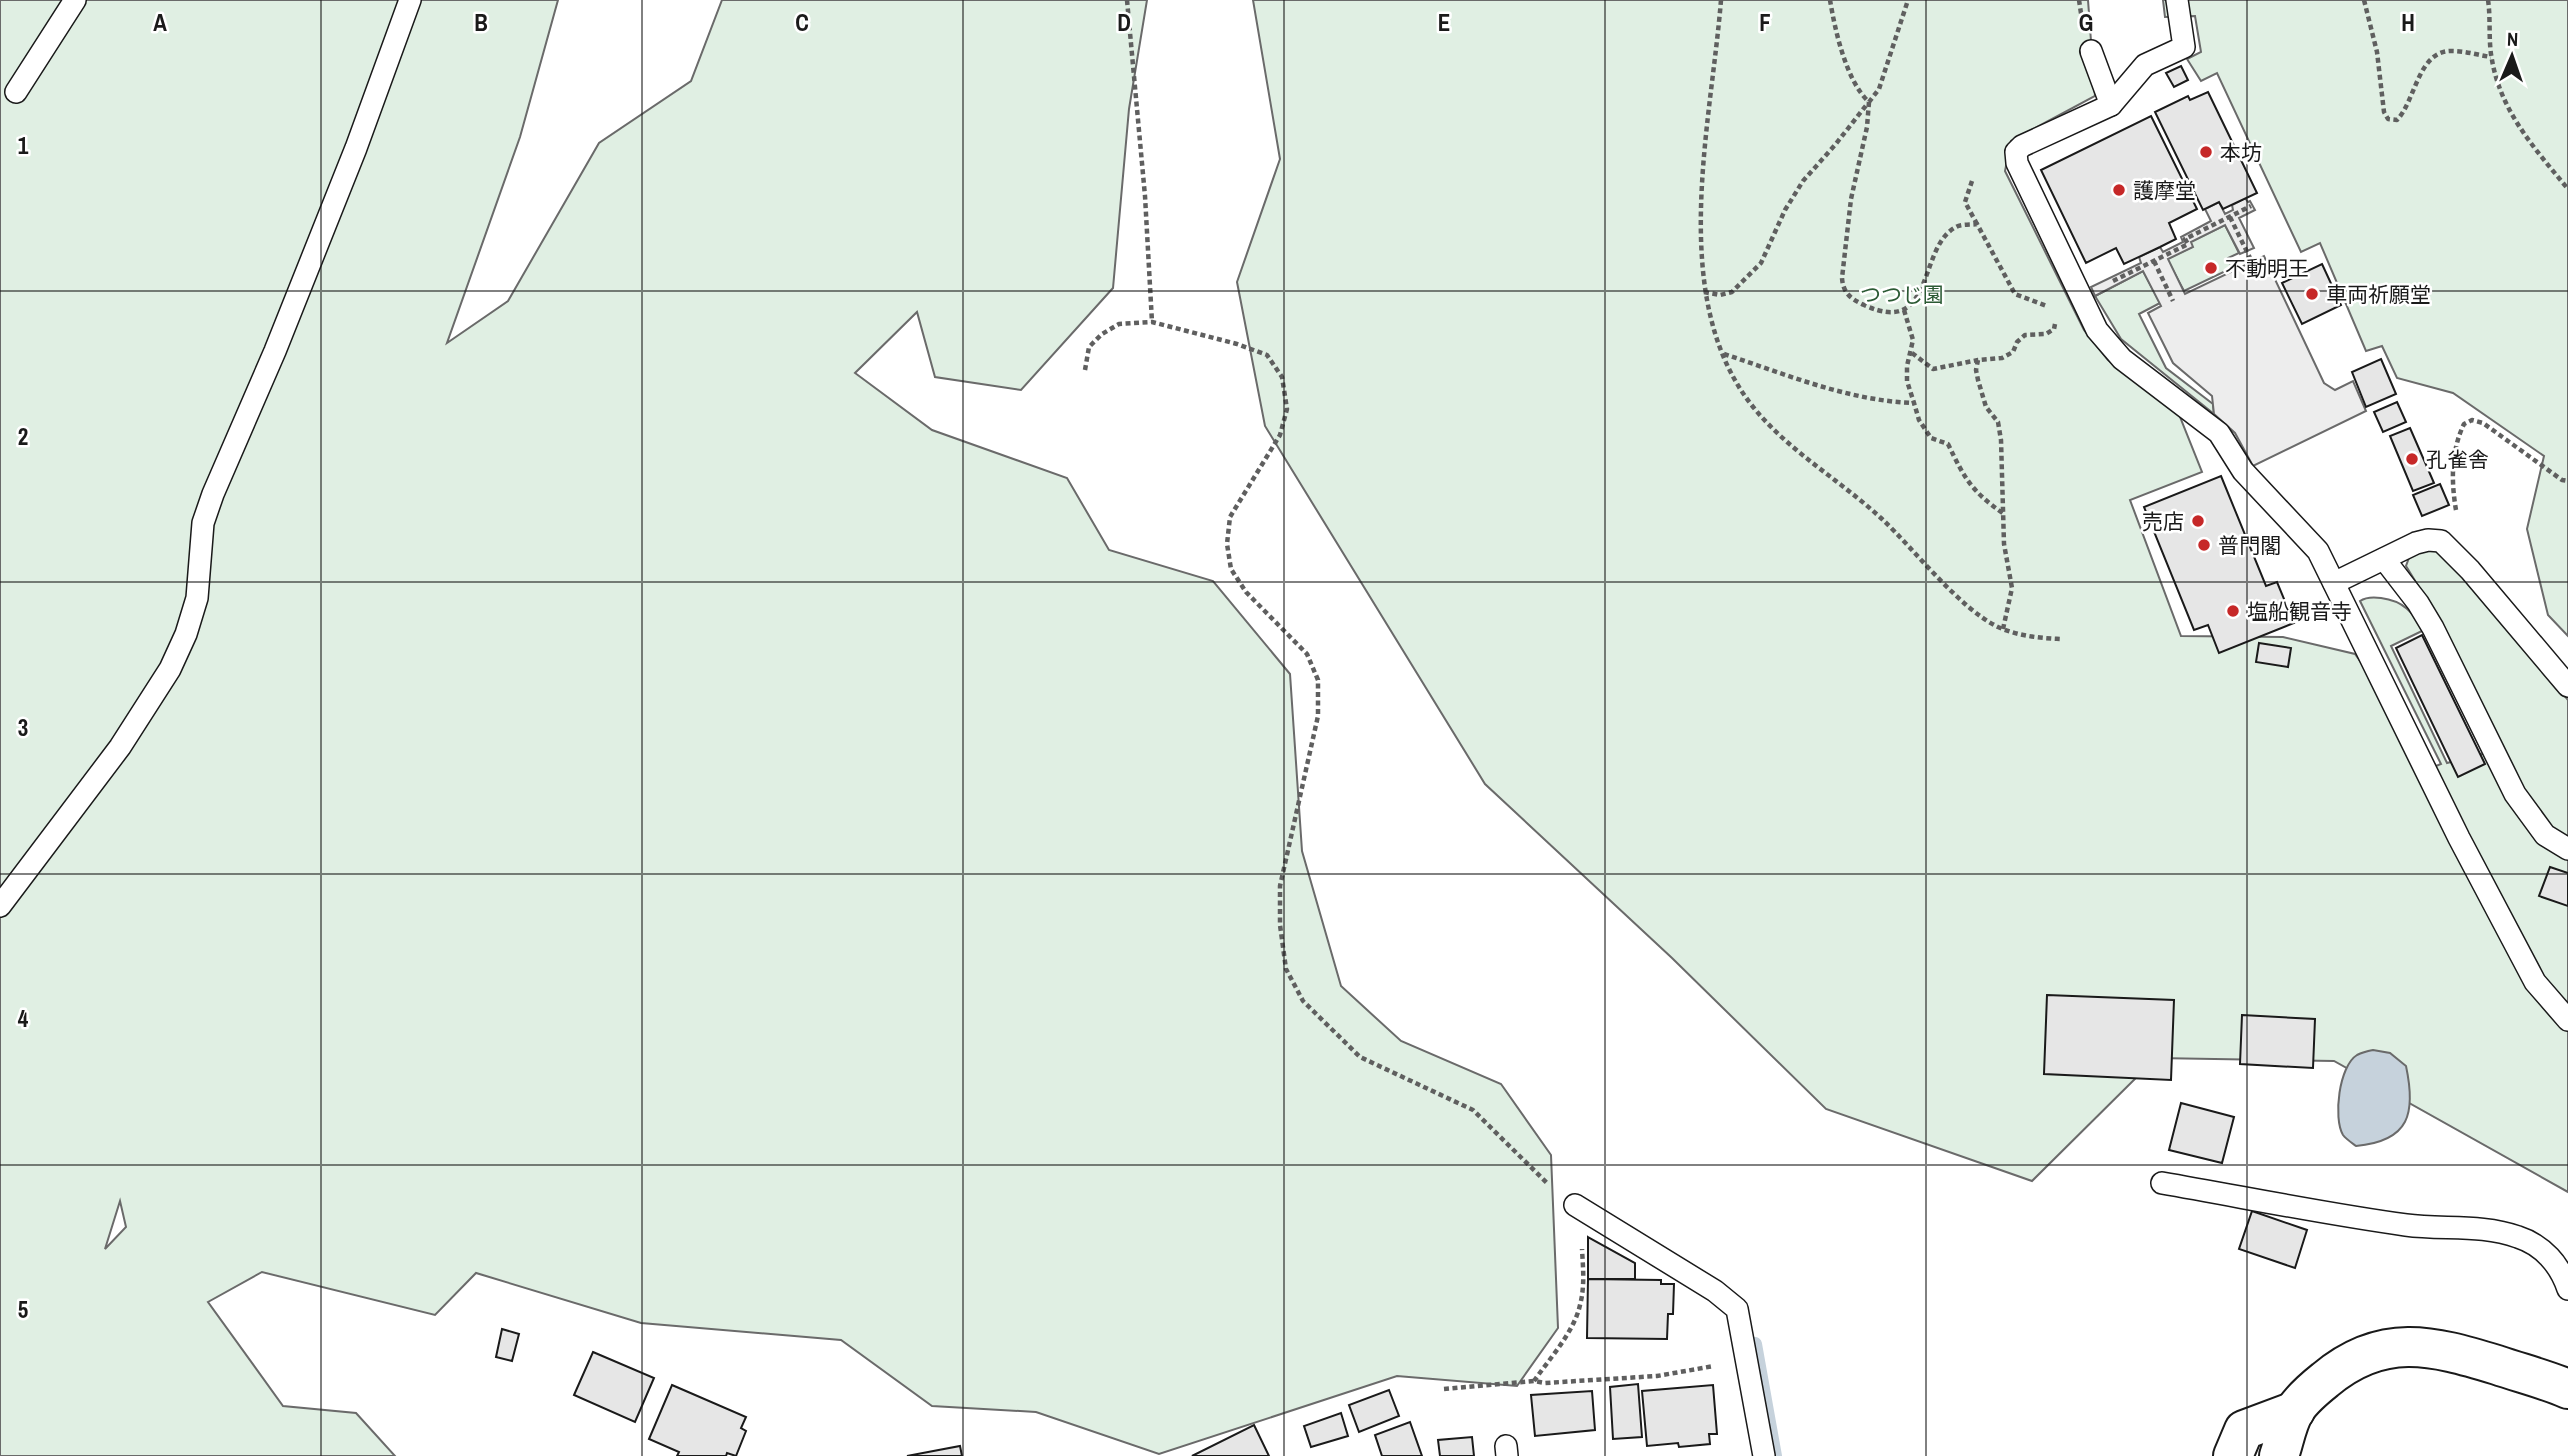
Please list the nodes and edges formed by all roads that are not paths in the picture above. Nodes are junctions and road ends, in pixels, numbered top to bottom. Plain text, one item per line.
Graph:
1 (75, 0) edge
2 (410, 0) edge
3 (2177, 0) edge
4 (2091, 51) dead end
5 (16, 92) dead end
6 (2111, 105) junction
7 (2384, 559) junction
8 (2334, 583) junction
9 (2568, 686) edge
10 (2568, 849) edge
11 (0, 906) edge
12 (2568, 1020) edge
13 (2162, 1183) dead end
14 (1575, 1206) road end
15 (2568, 1289) edge
16 (2568, 1389) edge
17 (2295, 1410) junction
18 (1764, 1456) edge
19 (2234, 1456) edge
20 (2279, 1456) edge

1 - 5 lane
2 - 11 lane
3 - 6 lane
4 - 6 lane
6 - 8 lane
7 - 8 lane
7 - 9 lane
7 - 10 lane
8 - 12 lane
13 - 15 lane
14 - 18 lane
16 - 17 street
17 - 19 street
17 - 20 street

